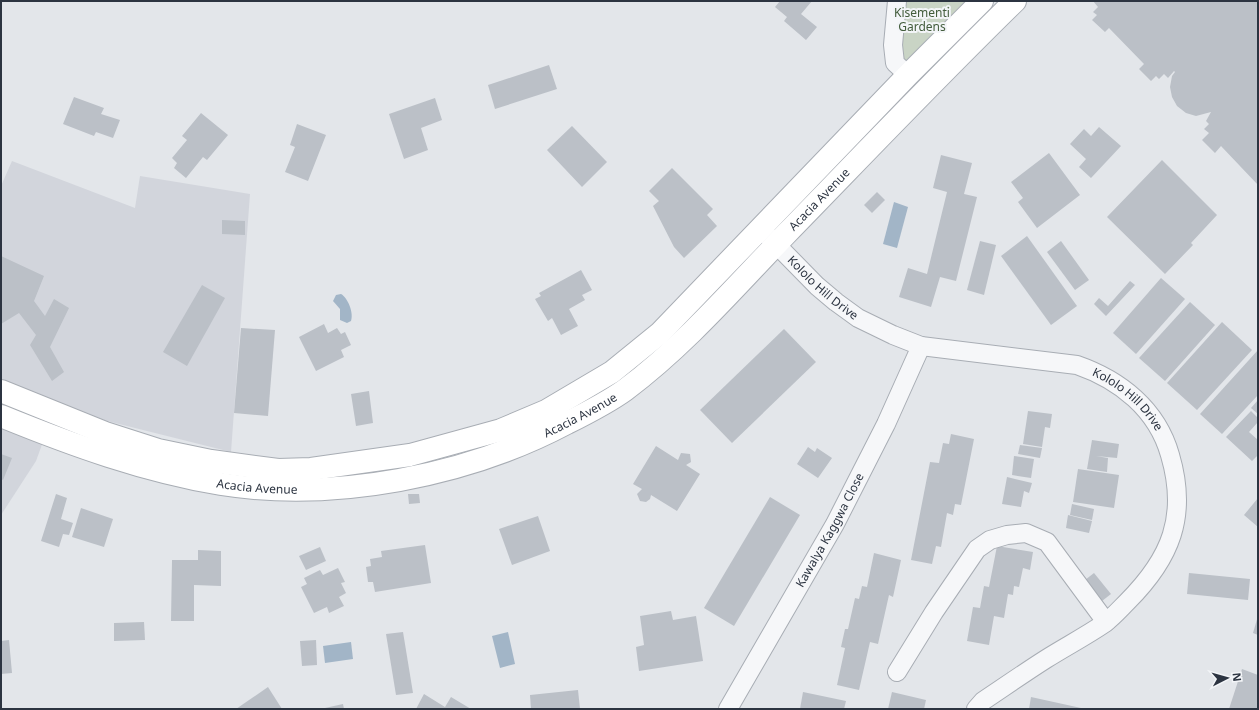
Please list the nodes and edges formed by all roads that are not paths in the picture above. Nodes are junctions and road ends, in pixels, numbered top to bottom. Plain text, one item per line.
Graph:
1 (897, 1) edge
2 (982, 1) edge
3 (1015, 1) edge
4 (908, 75) junction
5 (760, 229) junction
6 (776, 244) junction
7 (921, 346) junction
8 (1, 391) edge
9 (1, 416) edge
10 (1106, 622) junction
11 (897, 672) dead end
12 (728, 709) edge
13 (976, 709) edge

1 - 4 street
2 - 4 main road, Acacia Avenue
3 - 6 main road, Acacia Avenue
4 - 5 main road, Acacia Avenue
5 - 6 street, Kololo Hill Drive
5 - 8 main road, Acacia Avenue
6 - 7 street, Kololo Hill Drive
6 - 9 main road, Acacia Avenue
7 - 10 street, Kololo Hill Drive
7 - 12 street, Kawalya Kaggwa Close
10 - 11 street
10 - 13 street, Kololo Hill Drive

